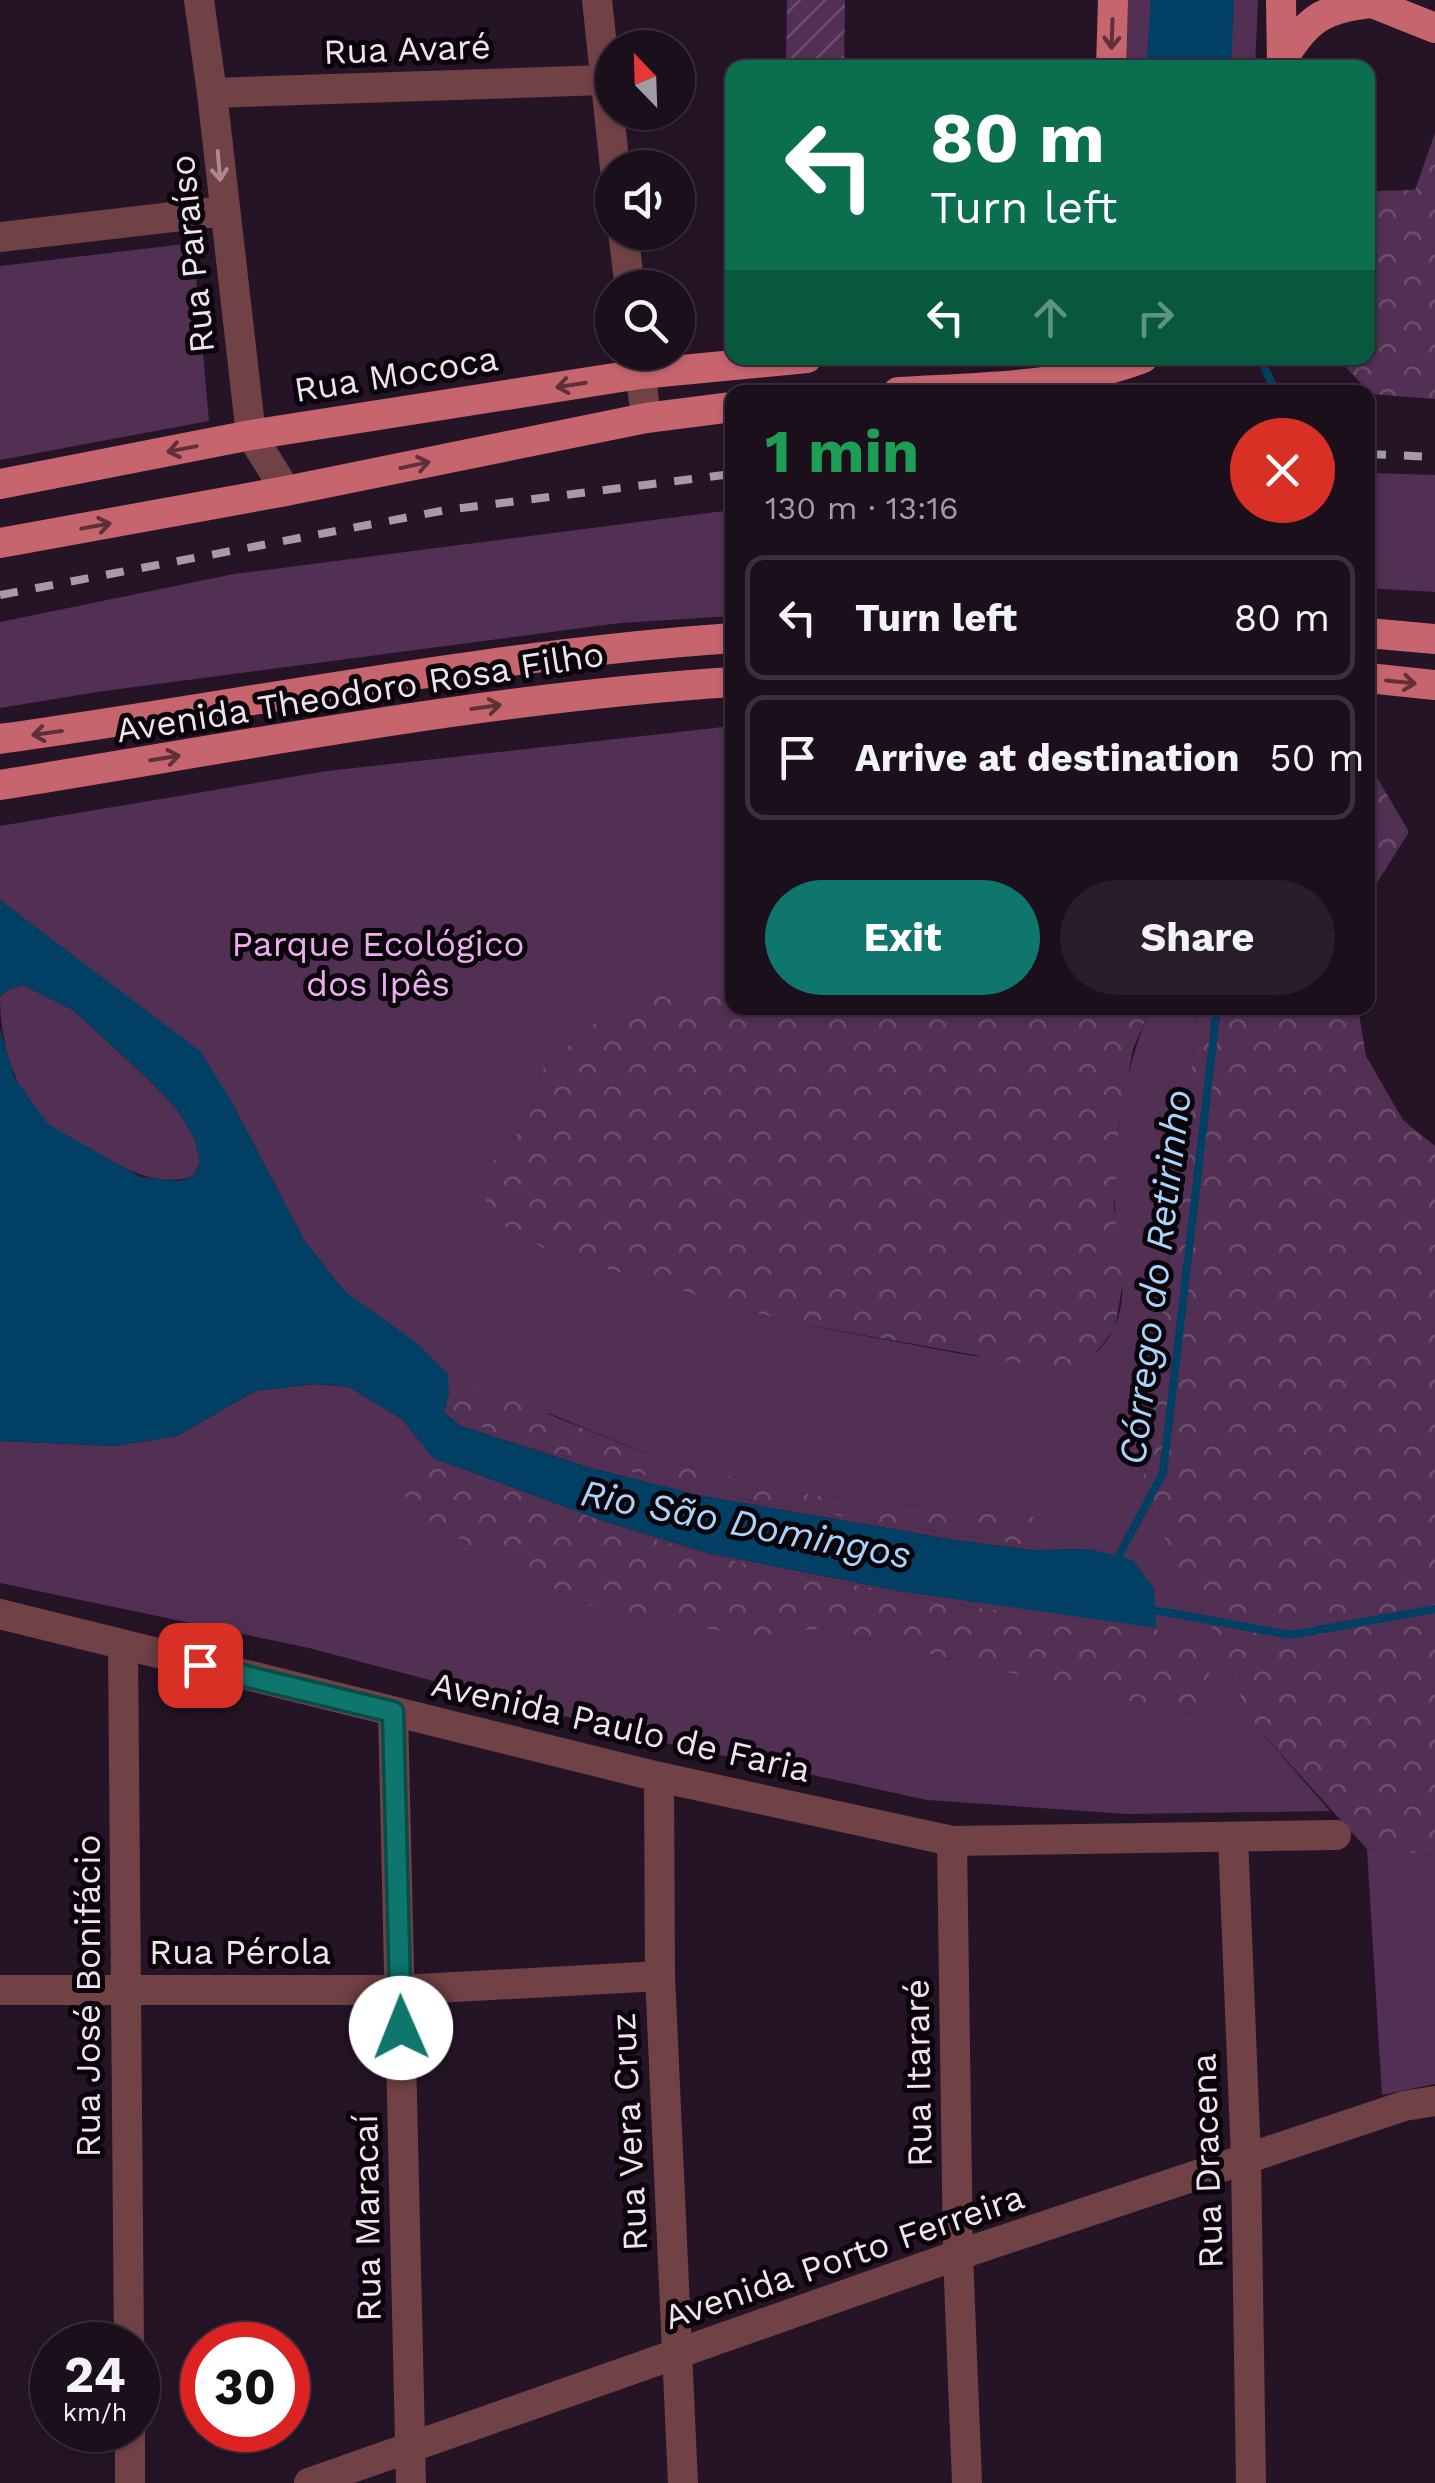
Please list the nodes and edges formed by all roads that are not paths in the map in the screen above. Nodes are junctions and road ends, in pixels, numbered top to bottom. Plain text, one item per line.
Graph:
1 (199, 0) edge
2 (597, 0) edge
3 (1114, 0) edge
4 (1281, 0) edge
5 (1368, 1) edge
6 (1435, 28) edge
7 (600, 30) edge
8 (1111, 60) edge
9 (1282, 60) edge
10 (1284, 60) edge
11 (595, 80) edge
12 (212, 92) junction
13 (224, 211) junction
14 (0, 237) edge
15 (725, 360) edge
16 (695, 361) edge
17 (1122, 365) edge
18 (601, 370) edge
19 (640, 370) edge
20 (1002, 385) edge
21 (725, 408) edge
22 (646, 418) junction
23 (251, 435) junction
24 (0, 484) edge
25 (286, 491) junction
26 (0, 543) edge
27 (1375, 634) edge
28 (725, 638) edge
29 (1435, 639) edge
30 (1375, 679) edge
31 (725, 683) edge
32 (1435, 685) edge
33 (112, 724) junction
34 (0, 739) edge
35 (122, 765) junction
36 (0, 784) edge
37 (0, 1614) edge
38 (123, 1646) junction
39 (393, 1712) junction
40 (659, 1777) junction
41 (1336, 1835) dead end
42 (1234, 1838) junction
43 (952, 1841) junction
44 (660, 1976) junction
45 (0, 1990) edge
46 (125, 1990) junction
47 (400, 1990) junction
48 (1435, 2101) edge
49 (1246, 2159) junction
50 (958, 2255) junction
51 (129, 2322) edge
52 (677, 2356) junction
53 (410, 2450) junction
54 (130, 2452) edge
55 (130, 2483) edge
56 (310, 2483) edge
57 (411, 2483) edge
58 (684, 2483) edge
59 (967, 2483) edge
60 (1251, 2483) edge

1 - 12 street, Rua Paraíso
2 - 7 street
3 -> 8 main road
4 - 9 main road
5 - 6 main road
5 - 10 main road
11 - 12 street, Rua Avaré
12 -> 13 street, Rua Paraíso
13 - 14 street
13 - 23 street, Rua Paraíso
15 - 16 main road, Rua Mococa
17 - 20 main road
18 -> 23 main road, Rua Mococa
19 - 22 street
21 - 22 main road
25 -> 22 main road
23 -> 24 main road, Rua Mococa
23 - 25 street, Rua Paraíso
26 -> 25 main road
27 - 29 main road
28 - 33 main road, Avenida Theodoro Rosa Filho
30 -> 32 main road
35 -> 31 main road, Avenida Theodoro Rosa Filho
33 -> 34 main road, Avenida Theodoro Rosa Filho
33 - 35 main road
35 - 36 main road, Avenida Theodoro Rosa Filho
37 - 38 street, Avenida Paulo de Faria
38 - 39 street, Avenida Paulo de Faria
38 - 46 street, Rua José Bonifácio
39 - 40 street, Avenida Paulo de Faria
39 - 47 street, Rua Maracaí
40 - 43 street, Avenida Paulo de Faria
40 - 44 street, Rua Vera Cruz
41 - 42 street, Avenida Paulo de Faria
42 - 43 street, Avenida Paulo de Faria
42 - 49 street, Rua Dracena
43 - 50 street, Rua Itararé
44 - 47 street, Rua Pérola
44 - 52 street, Rua Vera Cruz
45 - 46 street, Rua Pérola
46 - 47 street, Rua Pérola
46 - 51 street, Rua José Bonifácio
47 - 53 street, Rua Maracaí
48 - 49 street, Avenida Porto Ferreira
49 - 50 street, Avenida Porto Ferreira
49 - 60 street, Rua Dracena
50 - 52 street, Avenida Porto Ferreira
50 - 59 street, Rua Itararé
52 - 53 street, Avenida Porto Ferreira
52 - 58 street, Rua Vera Cruz
53 - 56 street, Avenida Porto Ferreira
53 - 57 street, Rua Maracaí
54 - 55 street

